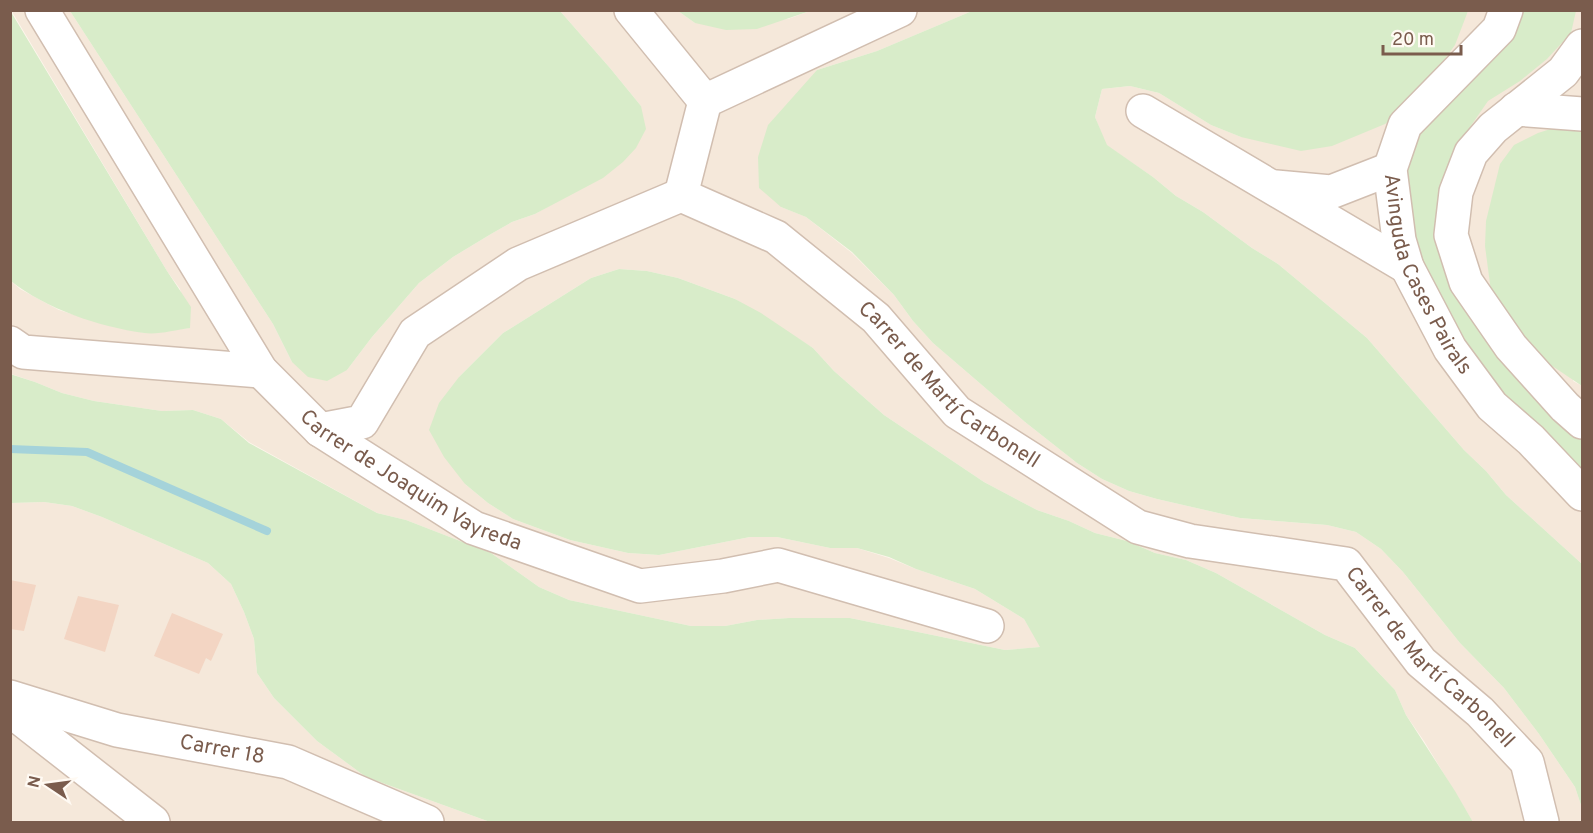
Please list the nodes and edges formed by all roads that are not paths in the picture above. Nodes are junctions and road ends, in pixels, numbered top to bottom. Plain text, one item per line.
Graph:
1 (42, 10) edge
2 (631, 10) edge
3 (900, 10) edge
4 (1506, 10) edge
5 (1582, 46) edge
6 (705, 101) junction
7 (1516, 110) junction
8 (1143, 111) dead end
9 (1582, 114) edge
10 (1390, 169) junction
11 (1267, 186) junction
12 (681, 195) junction
13 (1407, 267) junction
14 (10, 343) edge
15 (261, 371) junction
16 (1582, 422) edge
17 (320, 430) junction
18 (1582, 494) edge
19 (987, 626) dead end
20 (10, 697) edge
21 (10, 710) edge
22 (153, 822) edge
23 (427, 822) edge
24 (1542, 822) edge

1 - 15 street, Carrer de Joaquim Vayreda
2 - 6 street
3 - 6 street
4 - 10 street, Avinguda Cases Pairals
5 - 7 street, Avinguda Cases Pairals
6 - 12 street
7 - 9 street
7 - 16 street, Avinguda Cases Pairals
8 - 11 street
10 - 11 street
10 - 13 street, Avinguda Cases Pairals
11 - 13 street
12 - 17 street
12 - 24 street, Carrer de Martí Carbonell
13 - 18 street, Avinguda Cases Pairals
14 - 15 street
15 - 17 street, Carrer de Joaquim Vayreda
17 - 19 street, Carrer de Joaquim Vayreda
20 - 23 street, Carrer 18
21 - 22 street

